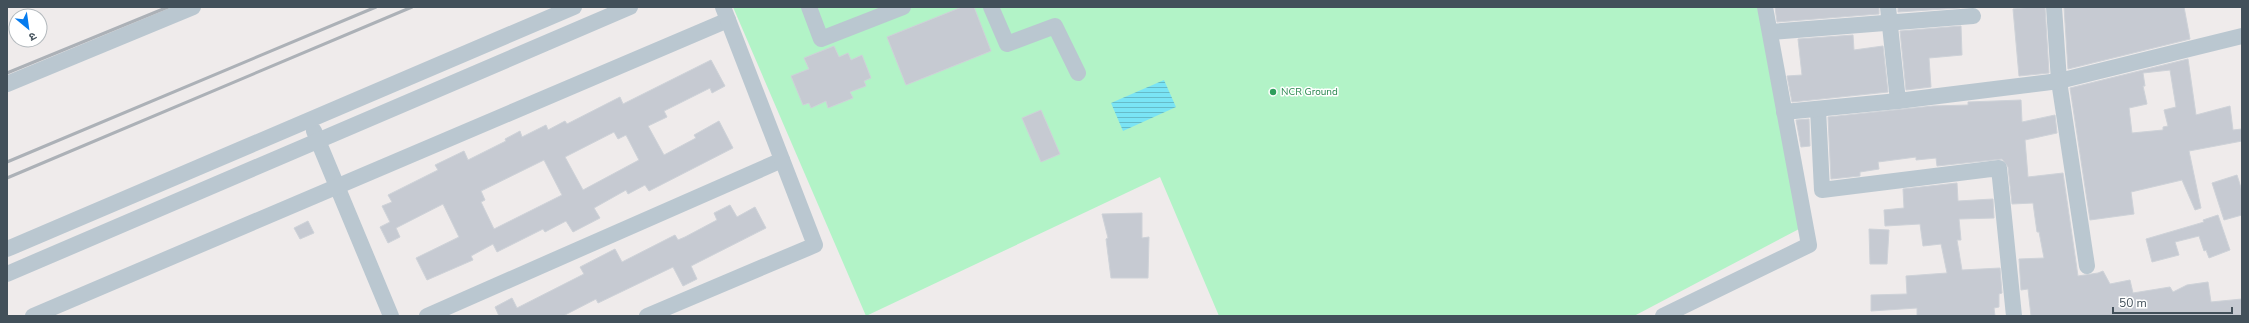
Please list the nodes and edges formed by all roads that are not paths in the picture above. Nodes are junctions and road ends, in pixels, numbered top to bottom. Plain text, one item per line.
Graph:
1 (193, 7) edge
2 (574, 7) edge
3 (630, 7) edge
4 (809, 7) edge
5 (903, 7) edge
6 (991, 7) edge
7 (1765, 7) edge
8 (2054, 7) edge
9 (725, 14) edge
10 (1888, 15) edge
11 (1973, 16) dead end
12 (1770, 32) junction
13 (2242, 36) edge
14 (1078, 73) dead end
15 (2059, 81) junction
16 (7, 84) edge
17 (1898, 101) junction
18 (1818, 109) junction
19 (1784, 112) junction
20 (309, 120) junction
21 (318, 141) junction
22 (782, 160) junction
23 (337, 187) junction
24 (7, 249) edge
25 (2087, 266) dead end
26 (7, 274) edge
27 (34, 316) edge
28 (391, 316) edge
29 (427, 316) edge
30 (646, 316) edge
31 (1663, 316) edge
32 (2014, 316) edge

1 - 16 street
2 - 20 street
3 - 21 street
4 - 5 street
6 - 14 street
7 - 12 street
8 - 15 street
9 - 22 street
9 - 23 street
10 - 11 street
10 - 12 street
10 - 17 street
12 - 19 street
13 - 15 street
15 - 17 street
15 - 25 street
17 - 18 street
18 - 19 street
18 - 32 street
19 - 31 street
20 - 21 street
20 - 24 street
21 - 23 street
21 - 26 street
22 - 29 street
22 - 30 street
23 - 27 street
23 - 28 street

